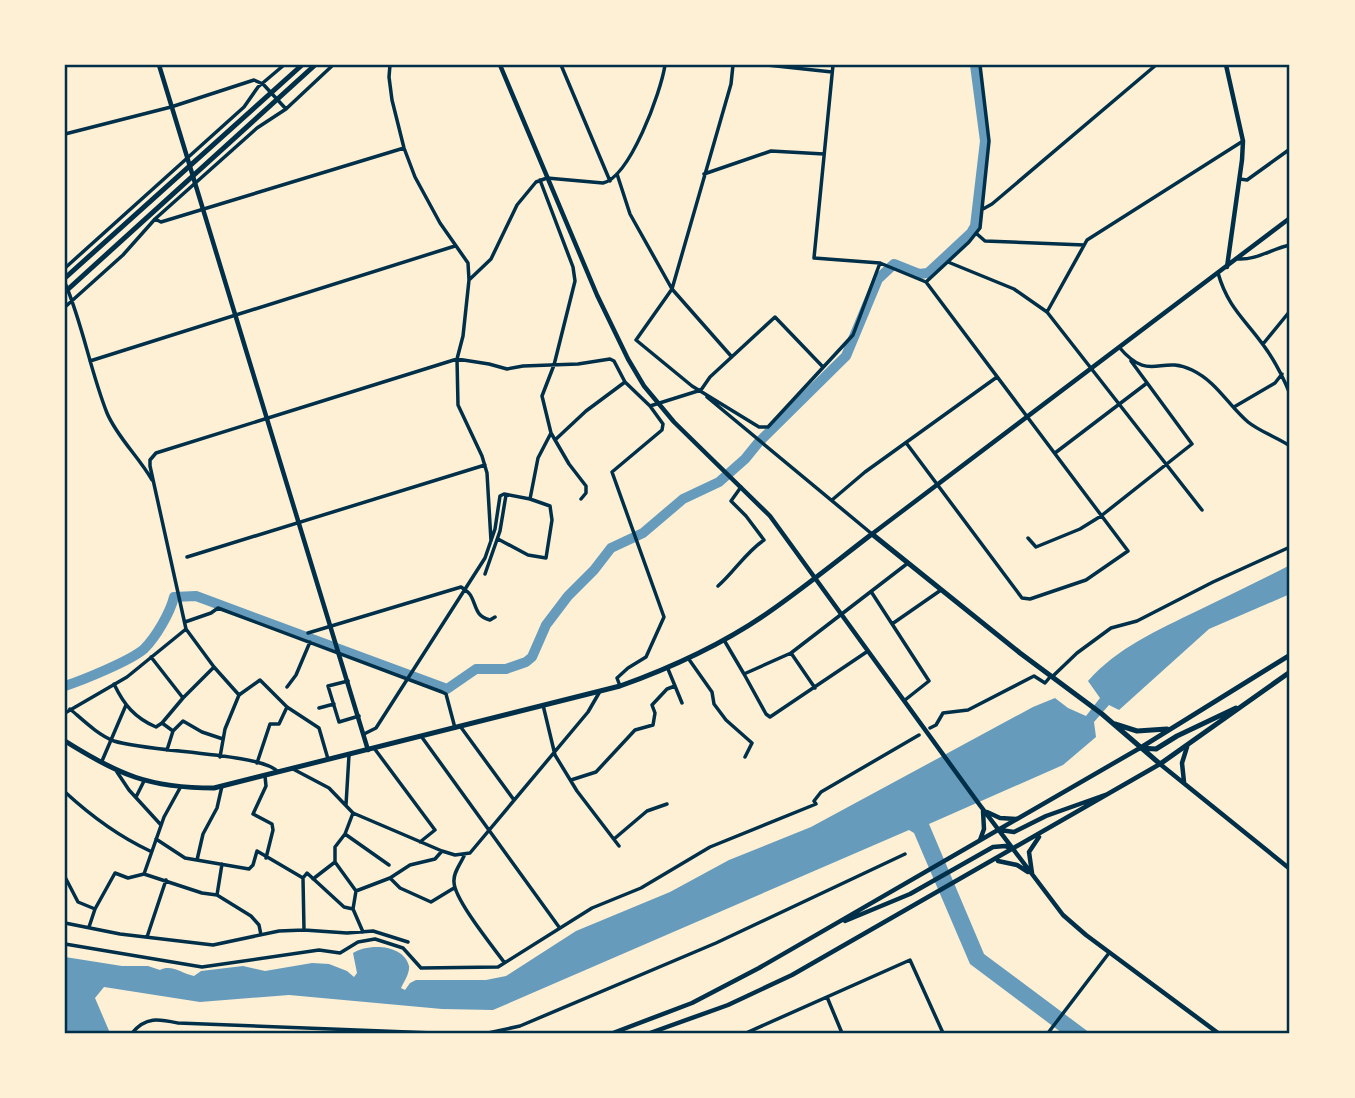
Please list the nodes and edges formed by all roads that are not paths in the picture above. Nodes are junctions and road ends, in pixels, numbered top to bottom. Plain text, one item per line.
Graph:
1 (159, 65) edge
2 (284, 65) edge
3 (302, 65) edge
4 (316, 65) edge
5 (333, 65) edge
6 (390, 65) edge
7 (500, 65) edge
8 (561, 65) edge
9 (665, 65) edge
10 (733, 65) edge
11 (767, 65) edge
12 (832, 65) edge
13 (980, 65) edge
14 (1156, 65) edge
15 (1226, 65) edge
16 (832, 72) junction
17 (263, 84) junction
18 (172, 107) junction
19 (286, 109) junction
20 (65, 134) edge
21 (1243, 141) junction
22 (404, 148) junction
23 (1290, 149) edge
24 (824, 154) junction
25 (187, 159) junction
26 (617, 174) junction
27 (704, 174) junction
28 (547, 178) junction
29 (1240, 179) junction
30 (540, 180) junction
31 (610, 181) junction
32 (194, 184) junction
33 (983, 209) junction
34 (202, 211) junction
35 (1290, 218) edge
36 (155, 219) junction
37 (977, 234) junction
38 (1084, 245) junction
39 (1290, 245) edge
40 (455, 246) junction
41 (1238, 259) junction
42 (948, 262) junction
43 (880, 263) junction
44 (1227, 267) junction
45 (65, 268) edge
46 (1218, 273) junction
47 (469, 280) junction
48 (65, 281) edge
49 (926, 282) junction
50 (672, 289) junction
51 (65, 292) edge
52 (72, 301) junction
53 (65, 307) edge
54 (1290, 311) edge
55 (1047, 312) junction
56 (234, 315) junction
57 (1263, 344) junction
58 (1119, 347) junction
59 (731, 356) junction
60 (457, 359) junction
61 (90, 361) junction
62 (1131, 361) junction
63 (554, 366) junction
64 (823, 367) junction
65 (1092, 369) junction
66 (1282, 373) junction
67 (997, 377) junction
68 (625, 382) junction
69 (1147, 383) junction
70 (701, 390) junction
71 (1290, 394) edge
72 (658, 404) junction
73 (1120, 404) junction
74 (650, 406) junction
75 (1234, 407) junction
76 (1028, 417) junction
77 (267, 418) junction
78 (551, 433) junction
79 (555, 440) junction
80 (907, 444) junction
81 (1290, 446) edge
82 (1055, 453) junction
83 (1166, 464) junction
84 (485, 465) junction
85 (939, 484) junction
86 (155, 485) junction
87 (741, 487) junction
88 (506, 495) junction
89 (530, 499) junction
90 (581, 499) dead end
91 (832, 500) junction
92 (1202, 510) dead end
93 (1101, 516) junction
94 (300, 523) junction
95 (872, 534) junction
96 (1028, 538) dead end
97 (498, 540) junction
98 (491, 541) junction
99 (1290, 548) edge
100 (187, 558) dead end
101 (908, 563) junction
102 (485, 574) dead end
103 (815, 578) junction
104 (718, 586) dead end
105 (466, 590) junction
106 (941, 590) junction
107 (872, 593) junction
108 (842, 615) junction
109 (495, 617) dead end
110 (185, 622) junction
111 (892, 624) junction
112 (332, 625) junction
113 (186, 629) junction
114 (308, 633) dead end
115 (724, 640) junction
116 (310, 642) junction
117 (339, 650) junction
118 (869, 650) junction
119 (791, 653) junction
120 (1290, 655) edge
121 (151, 657) junction
122 (688, 658) junction
123 (214, 667) junction
124 (668, 668) junction
125 (1290, 672) edge
126 (744, 674) junction
127 (1052, 676) junction
128 (409, 677) junction
129 (349, 680) junction
130 (114, 684) junction
131 (620, 686) junction
132 (675, 686) junction
133 (287, 687) dead end
134 (815, 688) junction
135 (600, 691) junction
136 (239, 695) junction
137 (183, 698) junction
138 (905, 701) junction
139 (682, 703) dead end
140 (334, 704) junction
141 (1246, 704) junction
142 (126, 705) junction
143 (542, 705) junction
144 (287, 707) junction
145 (319, 708) dead end
146 (70, 709) junction
147 (65, 713) edge
148 (359, 716) junction
149 (162, 723) junction
150 (1112, 723) junction
151 (458, 727) junction
152 (930, 728) dead end
153 (1171, 728) junction
154 (173, 731) junction
155 (364, 734) junction
156 (919, 735) dead end
157 (421, 736) junction
158 (223, 739) junction
159 (112, 740) junction
160 (65, 741) edge
161 (1187, 747) junction
162 (1140, 748) junction
163 (371, 749) junction
164 (167, 750) junction
165 (555, 751) junction
166 (349, 755) junction
167 (220, 757) junction
168 (745, 757) dead end
169 (328, 760) junction
170 (101, 763) junction
171 (257, 763) junction
172 (1160, 764) junction
173 (293, 769) junction
174 (117, 772) junction
175 (279, 773) junction
176 (265, 776) junction
177 (571, 780) junction
178 (144, 781) junction
179 (1184, 782) junction
180 (222, 786) junction
181 (180, 788) junction
182 (65, 792) edge
183 (1113, 793) junction
184 (136, 797) junction
185 (514, 800) junction
186 (667, 804) dead end
187 (346, 806) junction
188 (983, 810) junction
189 (353, 813) junction
190 (1017, 819) junction
191 (161, 825) junction
192 (490, 829) junction
193 (998, 830) junction
194 (345, 834) junction
195 (1042, 834) junction
196 (156, 839) junction
197 (614, 839) junction
198 (980, 840) junction
199 (420, 842) junction
200 (619, 846) dead end
201 (1014, 850) junction
202 (150, 851) junction
203 (442, 851) junction
204 (905, 854) dead end
205 (464, 855) junction
206 (266, 858) junction
207 (197, 860) junction
208 (995, 861) junction
209 (335, 862) junction
210 (222, 864) junction
211 (389, 865) dead end
212 (1290, 869) edge
213 (144, 874) junction
214 (1032, 874) junction
215 (65, 877) edge
216 (303, 878) junction
217 (390, 878) junction
218 (313, 879) junction
219 (166, 880) junction
220 (454, 888) junction
221 (356, 891) junction
222 (217, 895) junction
223 (95, 909) junction
224 (353, 909) junction
225 (65, 923) edge
226 (832, 926) junction
227 (89, 927) junction
228 (559, 928) junction
229 (304, 930) junction
230 (364, 932) junction
231 (261, 936) junction
232 (147, 937) junction
233 (367, 941) junction
234 (408, 942) dead end
235 (65, 944) edge
236 (1109, 953) junction
237 (504, 962) junction
238 (827, 997) junction
239 (1050, 1031) edge
240 (132, 1033) edge
241 (435, 1033) edge
242 (490, 1033) edge
243 (613, 1033) edge
244 (650, 1033) edge
245 (746, 1033) edge
246 (842, 1033) edge
247 (943, 1033) edge
248 (1218, 1033) edge

1 - 18 street
2 - 17 street
3 - 48 main road
4 - 51 main road
5 - 19 street
6 - 22 street
7 - 28 street
8 - 31 street
9 - 26 street
10 - 27 street
11 - 16 street
12 - 16 street
13 - 33 street
14 - 33 street
15 - 21 street
16 - 24 street
17 - 18 street
17 - 19 street
17 - 25 street
18 - 20 street
18 - 25 street
19 - 32 street
21 - 29 street
21 - 38 street
22 - 34 street
22 - 40 street
23 - 29 street
24 - 27 street
24 - 43 street
25 - 32 street
25 - 45 street
26 - 31 street
26 - 50 street
27 - 50 street
28 - 30 street
28 - 31 street
28 - 72 street
29 - 44 street
30 - 47 street
30 - 63 street
32 - 34 street
32 - 36 street
33 - 37 street
34 - 36 street
34 - 56 street
35 - 41 street
36 - 52 street
37 - 38 street
37 - 42 street
38 - 55 street
39 - 41 street
40 - 47 street
40 - 56 street
41 - 44 street
42 - 49 street
42 - 55 street
43 - 49 street
43 - 64 street
44 - 46 street
46 - 57 street
46 - 58 street
47 - 60 street
48 - 52 street
49 - 67 street
50 - 59 street
50 - 70 street
52 - 53 street
52 - 61 street
54 - 57 street
55 - 65 street
56 - 61 street
56 - 77 street
57 - 66 street
58 - 62 street
58 - 65 street
59 - 64 street
59 - 70 street
60 - 63 street
60 - 77 street
60 - 84 street
61 - 86 street
62 - 69 street
62 - 75 street
63 - 68 street
63 - 78 street
64 - 70 street
65 - 73 street
65 - 76 street
66 - 71 street
66 - 75 street
67 - 76 street
67 - 80 street
68 - 74 street
68 - 79 street
69 - 73 street
69 - 83 street
70 - 72 street
70 - 91 street
72 - 74 street
72 - 87 street
73 - 82 street
73 - 83 street
74 - 131 street
75 - 81 street
76 - 82 street
76 - 85 street
77 - 86 street
77 - 94 street
78 - 79 street
78 - 89 street
79 - 90 street
80 - 85 street
80 - 91 street
82 - 93 street
83 - 92 street
83 - 93 street
84 - 94 street
84 - 98 street
85 - 93 street
85 - 95 street
86 - 110 street
87 - 103 street
87 - 104 street
88 - 89 street
88 - 97 street
88 - 98 street
89 - 97 street
91 - 95 street
93 - 96 street
94 - 100 street
94 - 112 street
95 - 101 main road
95 - 103 main road
97 - 102 street
98 - 105 street
99 - 127 street
101 - 106 main road
101 - 107 street
103 - 108 street
103 - 115 main road
105 - 109 street
105 - 112 street
105 - 128 street
106 - 111 street
106 - 127 main road
107 - 108 street
107 - 111 street
108 - 118 street
108 - 119 street
110 - 113 street
110 - 116 street
111 - 138 street
112 - 114 street
112 - 117 street
113 - 121 street
113 - 123 street
115 - 122 main road
115 - 126 street
116 - 117 street
116 - 133 street
117 - 128 street
117 - 129 street
118 - 134 street
118 - 138 street
119 - 126 street
119 - 134 street
120 - 153 main road
121 - 130 street
121 - 137 street
122 - 124 main road
122 - 168 street
123 - 136 street
123 - 137 street
124 - 131 main road
124 - 132 street
125 - 141 main road
126 - 134 street
127 - 150 main road
127 - 152 street
128 - 151 street
128 - 155 street
129 - 140 street
129 - 148 street
130 - 142 street
130 - 146 street
131 - 135 main road
132 - 139 street
132 - 177 street
135 - 143 main road
135 - 165 street
136 - 144 street
136 - 158 street
137 - 149 street
138 - 188 street
140 - 145 street
140 - 148 street
141 - 161 main road
141 - 162 main road
142 - 149 street
142 - 159 street
143 - 151 main road
143 - 165 street
144 - 169 street
144 - 171 street
146 - 147 street
146 - 159 street
148 - 155 street
149 - 154 street
150 - 153 main road
150 - 162 main road
151 - 157 main road
151 - 185 street
153 - 162 main road
154 - 158 street
154 - 164 street
155 - 163 street
156 - 228 street
157 - 163 main road
157 - 192 street
158 - 167 street
159 - 164 street
159 - 170 street
160 - 170 main road
161 - 172 main road
161 - 179 street
162 - 172 main road
162 - 190 street
163 - 166 main road
163 - 199 street
164 - 167 street
165 - 177 street
165 - 185 street
166 - 169 main road
166 - 187 street
167 - 171 street
169 - 173 main road
170 - 174 main road
171 - 175 street
172 - 179 street
172 - 183 street
173 - 175 main road
173 - 187 street
174 - 178 main road
174 - 184 street
175 - 176 main road
176 - 180 main road
176 - 206 street
177 - 197 street
178 - 181 main road
178 - 184 street
179 - 212 street
180 - 181 main road
180 - 207 street
181 - 191 street
182 - 202 street
183 - 193 street
183 - 195 street
184 - 191 street
185 - 192 street
186 - 197 street
187 - 189 street
188 - 190 street
188 - 193 street
188 - 198 street
189 - 194 street
189 - 199 street
190 - 193 street
191 - 196 street
192 - 205 street
192 - 228 street
193 - 198 street
193 - 201 street
194 - 209 street
194 - 211 street
195 - 201 street
195 - 214 street
196 - 202 street
196 - 207 street
197 - 200 street
198 - 226 street
199 - 203 street
201 - 208 street
201 - 214 street
201 - 226 street
202 - 213 street
203 - 205 street
203 - 217 street
204 - 242 street
205 - 220 street
206 - 210 street
206 - 216 street
207 - 210 street
208 - 214 street
208 - 244 street
209 - 218 street
209 - 221 street
210 - 222 street
213 - 219 street
213 - 223 street
214 - 236 street
215 - 223 street
216 - 218 street
216 - 229 street
217 - 220 street
217 - 221 street
218 - 224 street
219 - 222 street
219 - 232 street
220 - 237 street
221 - 224 street
222 - 231 street
223 - 227 street
224 - 230 street
225 - 227 street
226 - 243 street
227 - 232 street
228 - 237 street
229 - 230 street
229 - 231 street
230 - 233 street
230 - 234 street
231 - 232 street
233 - 235 street
233 - 237 street
236 - 239 street
236 - 248 street
238 - 245 street
238 - 246 street
238 - 247 street
240 - 241 street

